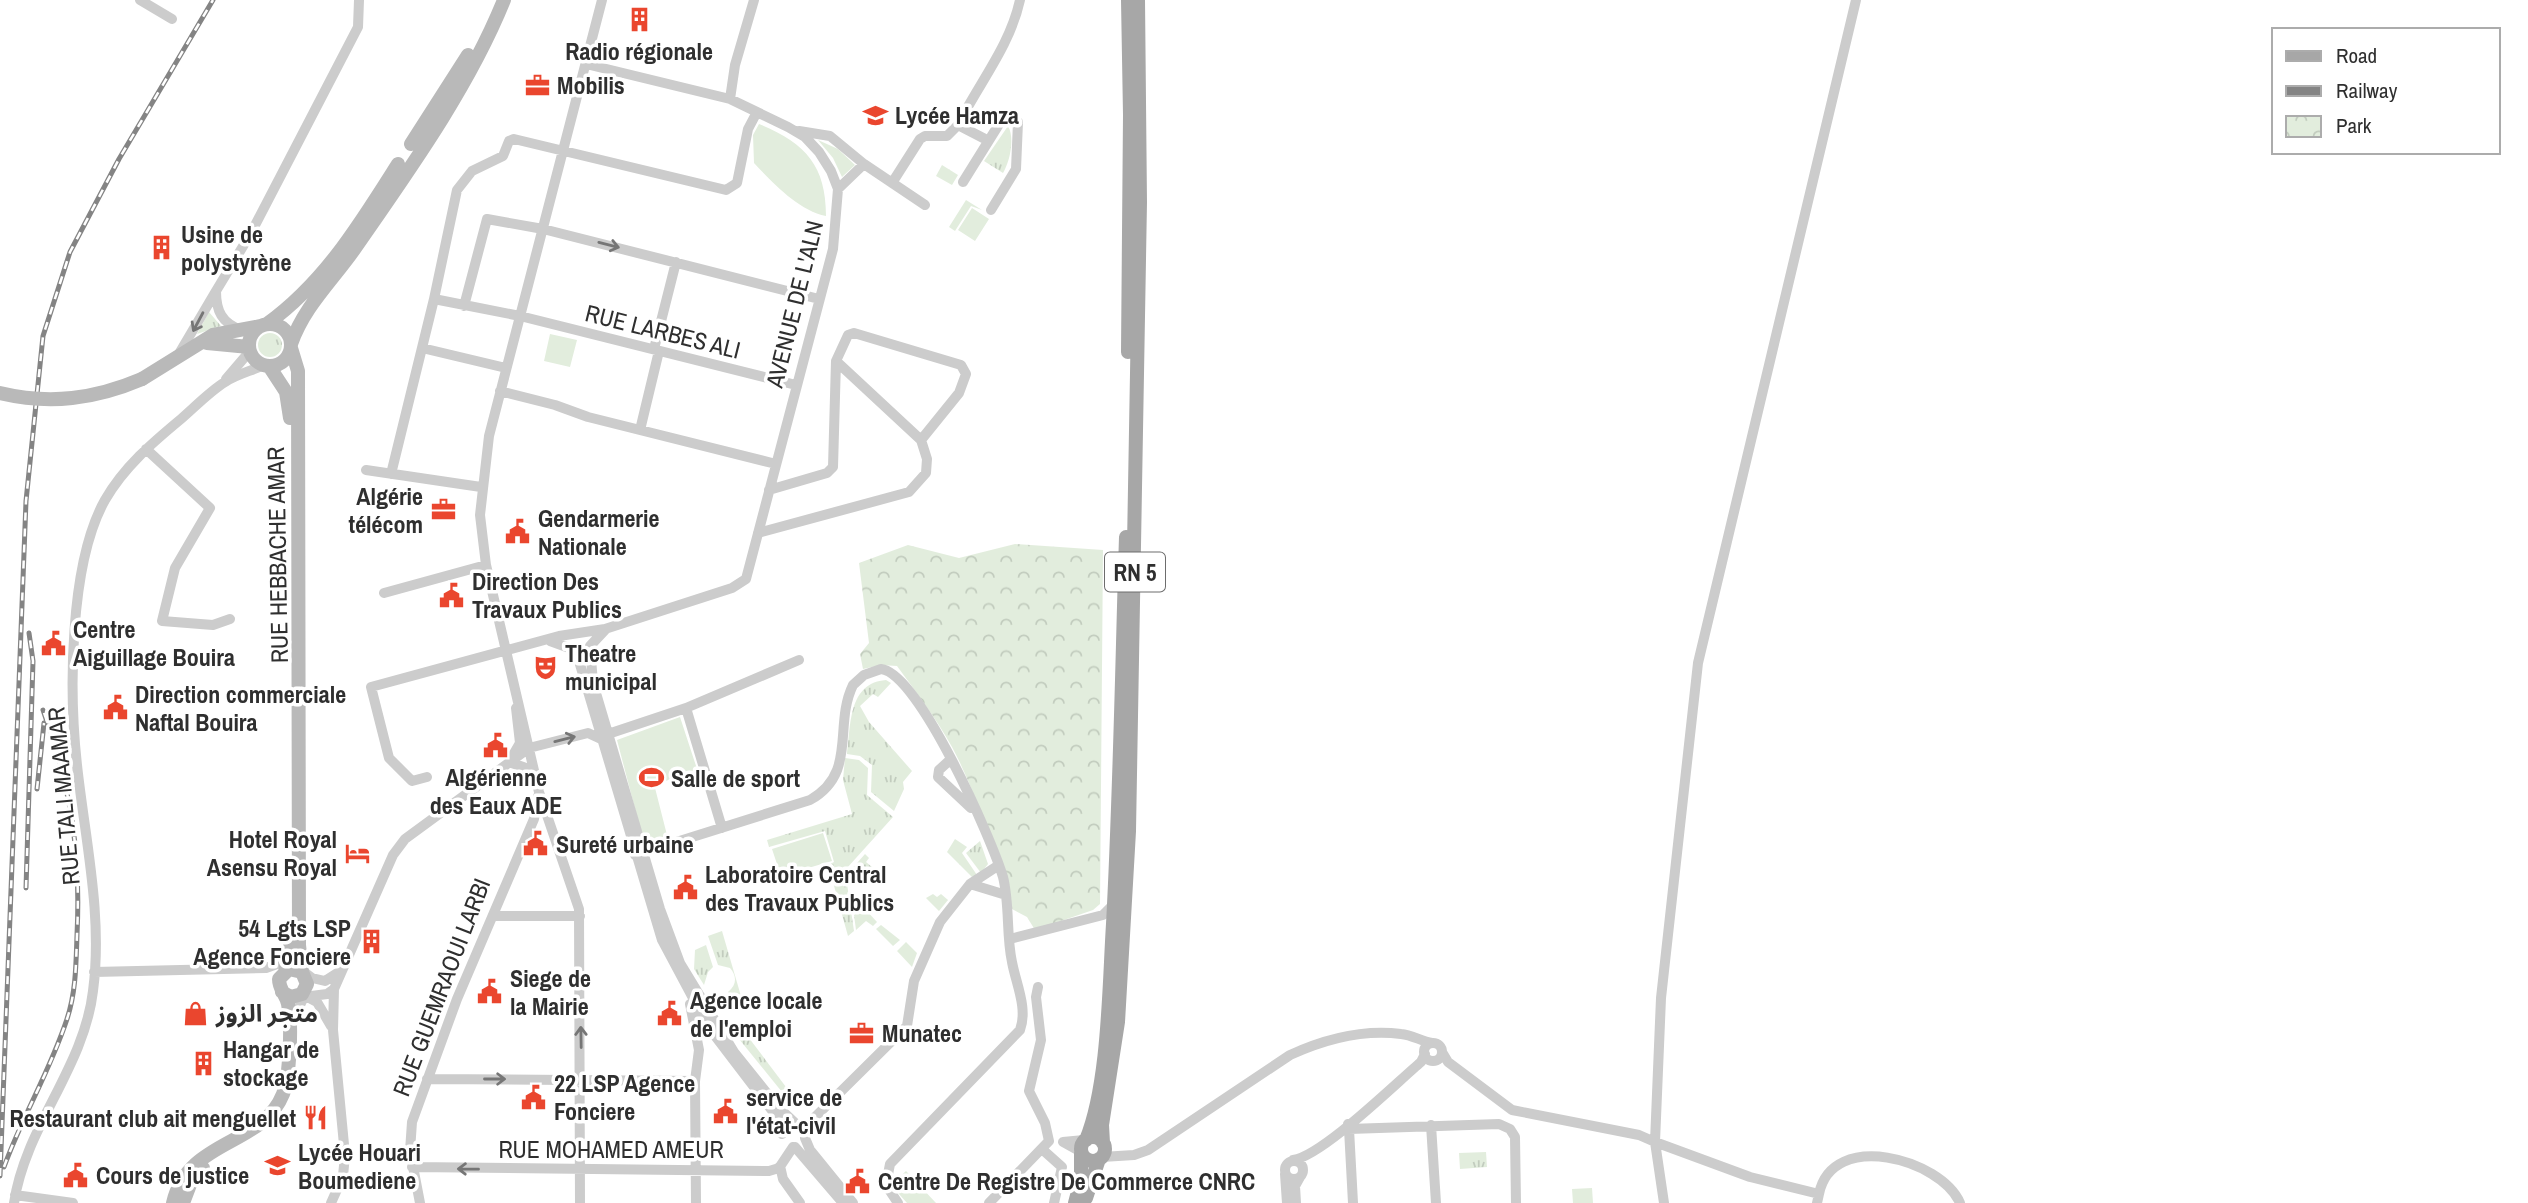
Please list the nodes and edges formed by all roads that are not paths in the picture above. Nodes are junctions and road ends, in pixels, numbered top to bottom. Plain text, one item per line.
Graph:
1 (140, 0) edge
2 (359, 0) edge
3 (493, 0) edge
4 (504, 0) edge
5 (602, 0) edge
6 (754, 0) edge
7 (1020, 0) edge
8 (1128, 0) edge
9 (1138, 0) edge
10 (1856, 0) edge
11 (172, 19) dead end
12 (586, 64) junction
13 (730, 99) junction
14 (757, 112) junction
15 (958, 125) junction
16 (795, 130) junction
17 (987, 139) junction
18 (564, 151) junction
19 (864, 164) junction
20 (963, 182) dead end
21 (892, 183) junction
22 (838, 189) junction
23 (925, 205) dead end
24 (991, 210) dead end
25 (543, 229) junction
26 (676, 262) junction
27 (216, 292) junction
28 (434, 299) junction
29 (819, 299) junction
30 (312, 304) junction
31 (464, 306) junction
32 (520, 316) junction
33 (264, 325) junction
34 (241, 330) junction
35 (195, 345) junction
36 (291, 346) junction
37 (422, 348) junction
38 (249, 349) junction
39 (656, 350) junction
40 (178, 355) junction
41 (836, 361) junction
42 (266, 365) junction
43 (506, 368) junction
44 (298, 371) junction
45 (223, 382) junction
46 (796, 385) junction
47 (500, 391) junction
48 (0, 393) edge
49 (640, 430) junction
50 (921, 440) junction
51 (146, 449) junction
52 (776, 464) junction
53 (366, 470) dead end
54 (391, 474) junction
55 (481, 487) junction
56 (769, 491) junction
57 (758, 533) junction
58 (486, 565) junction
59 (384, 593) dead end
60 (230, 619) dead end
61 (605, 629) junction
62 (579, 634) junction
63 (543, 640) junction
64 (590, 646) junction
65 (572, 649) junction
66 (507, 650) junction
67 (799, 660) dead end
68 (517, 699) junction
69 (686, 708) junction
70 (523, 724) junction
71 (604, 736) junction
72 (541, 745) junction
73 (524, 747) junction
74 (951, 759) junction
75 (509, 762) junction
76 (526, 768) junction
77 (427, 777) dead end
78 (539, 792) junction
79 (975, 811) junction
80 (722, 828) junction
81 (640, 854) junction
82 (999, 865) junction
83 (971, 884) junction
84 (1006, 895) junction
85 (1110, 914) junction
86 (493, 916) junction
87 (580, 916) junction
88 (1010, 939) junction
89 (292, 944) junction
90 (267, 968) junction
91 (341, 969) junction
92 (94, 972) junction
93 (308, 974) junction
94 (282, 983) junction
95 (682, 984) junction
96 (1038, 987) dead end
97 (332, 994) junction
98 (303, 995) junction
99 (333, 1030) junction
100 (1426, 1053) junction
101 (728, 1056) junction
102 (1438, 1056) junction
103 (697, 1063) junction
104 (426, 1079) junction
105 (581, 1080) junction
106 (695, 1081) junction
107 (801, 1124) junction
108 (1431, 1125) junction
109 (1349, 1127) junction
110 (805, 1136) junction
111 (783, 1137) junction
112 (1655, 1142) junction
113 (1046, 1145) junction
114 (1083, 1146) junction
115 (794, 1147) junction
116 (1102, 1151) junction
117 (1308, 1156) junction
118 (806, 1157) junction
119 (1293, 1160) junction
120 (783, 1162) junction
121 (412, 1167) junction
122 (581, 1170) junction
123 (696, 1170) junction
124 (769, 1171) junction
125 (1301, 1173) junction
126 (1285, 1174) junction
127 (783, 1179) junction
128 (1818, 1198) edge
129 (15, 1199) edge
130 (73, 1203) edge
131 (173, 1203) edge
132 (183, 1203) edge
133 (331, 1203) edge
134 (420, 1203) edge
135 (580, 1203) edge
136 (696, 1203) edge
137 (800, 1203) edge
138 (843, 1203) edge
139 (853, 1203) edge
140 (898, 1203) edge
141 (989, 1203) edge
142 (1054, 1203) edge
143 (1075, 1203) edge
144 (1085, 1203) edge
145 (1287, 1203) edge
146 (1296, 1203) edge
147 (1353, 1203) edge
148 (1436, 1203) edge
149 (1516, 1203) edge
150 (1664, 1203) edge
151 (1960, 1203) edge

1 - 11 street
2 - 27 street
3 - 33 main road
4 - 30 main road
5 - 12 street
6 - 13 street
7 - 15 street
8 - 85 main road, RN 5
9 - 116 main road, RN 5
10 - 112 street
12 - 13 street
12 - 18 street
13 - 14 street
14 - 16 street
14 - 18 street
15 - 17 street
15 - 21 street
16 - 19 street
16 - 22 street
17 - 20 street
17 - 24 street
18 - 25 street
18 - 28 street
19 - 21 street
19 - 22 street
21 - 23 street
22 - 29 street, AVENUE DE L'ALN
25 -> 26 street
25 - 31 street
25 - 32 street
26 - 29 street
26 - 39 street
27 - 34 street
27 -> 40 street
28 - 31 street, RUE LARBES ALI
28 - 37 street
29 - 46 street, AVENUE DE L'ALN
30 - 36 main road
30 - 44 main road
31 - 32 street, RUE LARBES ALI
32 - 39 street, RUE LARBES ALI
32 - 43 street
33 - 34 main road
33 - 36 main road
33 - 38 main road
34 - 35 main road
35 - 38 main road
35 - 40 main road
36 - 42 main road
36 - 44 main road, RUE HEBBACHE AMAR
37 - 43 street
37 - 54 street
38 - 42 main road
38 - 45 street
39 - 46 street, RUE LARBES ALI
39 - 49 street
40 - 48 main road, bridge
41 - 50 street
41 - 50 street
41 - 56 street
42 - 45 street
42 - 89 main road, RUE HEBBACHE AMAR
43 - 47 street
44 - 93 main road, RUE HEBBACHE AMAR
45 - 51 street, RUE TALI MAAMAR
46 - 52 street, AVENUE DE L'ALN
47 - 49 street
47 - 55 street
49 - 52 street
50 - 57 street
51 - 60 street
51 - 92 street, RUE TALI MAAMAR
52 - 56 street, AVENUE DE L'ALN
53 - 54 street
54 - 55 street
55 - 58 street
56 - 57 street, AVENUE DE L'ALN
57 - 61 street, AVENUE DE L'ALN
58 - 59 street
58 - 66 street
61 - 62 street
61 - 64 street
62 - 63 street
62 - 64 street
62 - 65 street
63 - 65 street
63 - 66 street
64 - 65 street
64 - 71 street
65 - 71 street
66 - 68 street
66 - 77 street
67 - 69 street
68 - 70 street
68 - 73 street
69 - 71 street
69 - 80 street
70 - 72 street
70 - 73 street
72 -> 71 street
71 - 81 street
72 - 73 street
73 - 75 street
73 - 76 street
73 - 78 street
74 - 79 street
74 - 79 street
74 - 80 street
75 - 76 street
75 - 91 street
76 - 78 street
78 - 86 street, RUE GUEMRAOUI LARBI
78 - 87 street
79 - 82 street
80 - 81 street
81 - 95 street
81 - 107 street
82 - 83 street
82 - 84 street
83 - 84 street
83 - 107 street
84 - 88 street
85 - 88 street
85 - 114 main road, RN 5
86 - 87 street
86 - 104 street, RUE GUEMRAOUI LARBI
105 -> 87 street
88 - 140 street
89 - 90 street
89 - 94 main road, RUE HEBBACHE AMAR
90 - 92 street
90 - 94 street
91 - 93 street
91 - 97 street
92 - 129 street, RUE TALI MAAMAR
93 - 94 main road
93 - 97 street
93 - 98 main road
94 - 98 main road
94 - 131 main road, RUE HEBBACHE AMAR
95 - 101 street
95 - 103 street
96 - 113 street
97 - 98 street
97 - 99 street
98 - 99 street
98 - 132 main road
99 - 133 street
100 - 102 street
100 - 102 street
100 - 109 street
100 - 116 street
101 - 103 street
101 - 111 street
102 - 112 street
103 - 106 street
104 -> 105 street
104 - 121 street, RUE GUEMRAOUI LARBI
105 - 106 street
105 - 122 street
106 - 123 street
107 - 110 street
107 - 111 street
108 - 109 street
108 - 148 street
108 - 149 street
109 - 117 street
109 - 147 street
110 - 115 street
110 - 139 street
111 - 115 street
111 - 120 street
112 - 128 street
112 - 150 street
113 - 114 street
113 - 141 street
113 - 142 street
114 - 116 main road
114 - 116 main road
114 - 143 main road, RN 5
115 - 118 street
115 - 120 street
116 - 144 main road, RN 5
117 - 119 street
117 - 125 street
118 - 120 street
118 - 138 street
119 - 125 street
119 - 126 street
120 - 124 street, RUE MOHAMED AMEUR
120 - 127 street
122 -> 121 street, RUE MOHAMED AMEUR
121 - 134 street, RUE GUEMRAOUI LARBI
122 - 123 street, RUE MOHAMED AMEUR
122 - 135 street
123 - 124 street, RUE MOHAMED AMEUR
123 - 136 street
124 - 127 street
125 - 126 street
125 - 146 street
126 - 145 street
127 - 137 street
128 - 151 street
129 - 130 street

